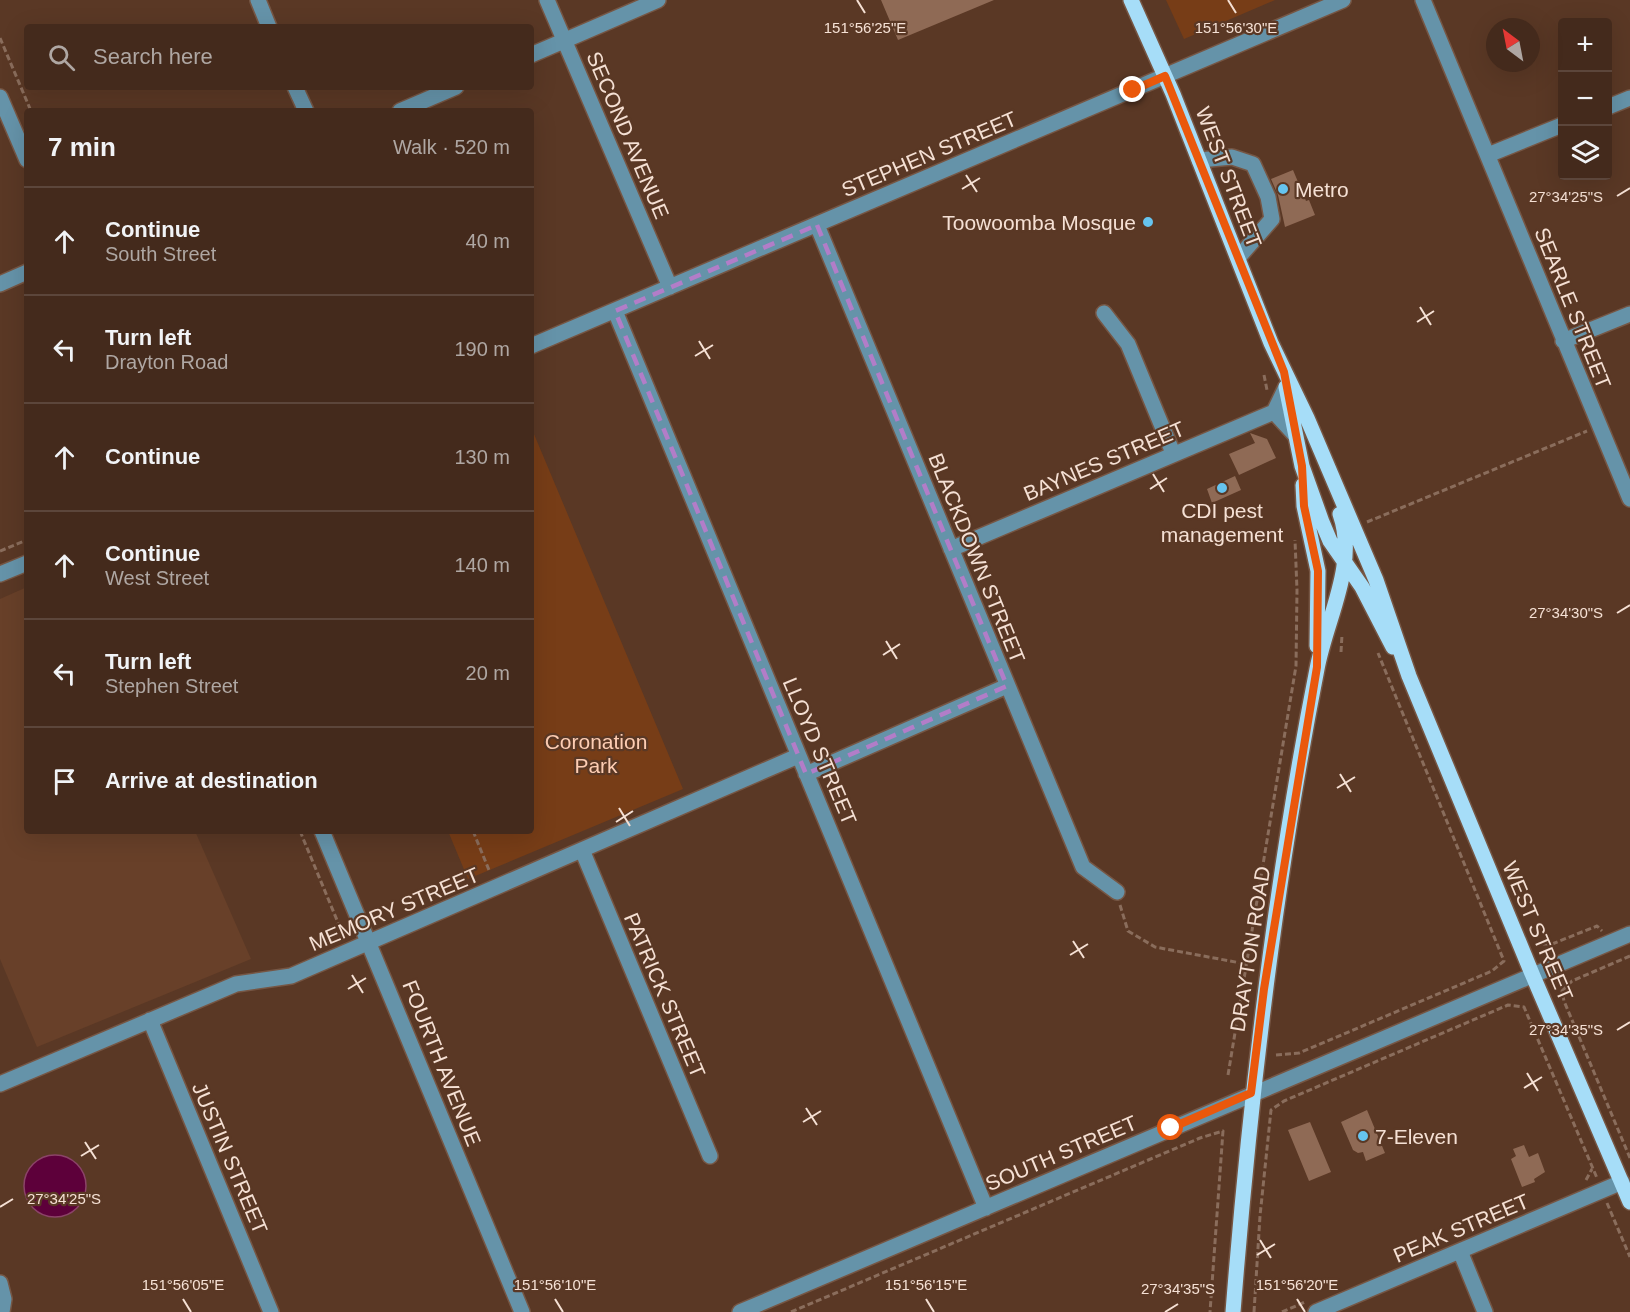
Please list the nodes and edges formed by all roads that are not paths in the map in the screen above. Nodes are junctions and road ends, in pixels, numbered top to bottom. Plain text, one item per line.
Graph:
1 (258, 0) edge
2 (547, 0) edge
3 (658, 0) edge
4 (1131, 0) edge
5 (1343, 0) edge
6 (1423, 0) edge
7 (268, 24) edge
8 (564, 40) junction
9 (534, 54) edge
10 (1165, 76) junction
11 (296, 90) edge
12 (449, 90) edge
13 (0, 97) edge
14 (1630, 98) edge
15 (1612, 105) edge
16 (305, 108) edge
17 (407, 108) edge
18 (1560, 126) edge
19 (24, 153) edge
20 (1488, 155) junction
21 (1199, 160) junction
22 (817, 225) junction
23 (1238, 258) junction
24 (24, 273) edge
25 (0, 284) edge
26 (670, 287) junction
27 (615, 311) junction
28 (1104, 313) dead end
29 (1630, 314) edge
30 (1563, 341) junction
31 (534, 345) edge
32 (1285, 379) junction
33 (1274, 412) junction
34 (1308, 418) junction
35 (1295, 435) junction
36 (1173, 453) junction
37 (1302, 466) junction
38 (1630, 499) edge
39 (951, 549) junction
40 (1343, 562) junction
41 (24, 564) edge
42 (0, 574) edge
43 (1317, 667) junction
44 (1409, 676) junction
45 (1007, 686) junction
46 (798, 756) junction
47 (806, 774) junction
48 (323, 834) edge
49 (582, 850) junction
50 (1117, 892) road end
51 (1630, 934) edge
52 (369, 943) junction
53 (1533, 976) junction
54 (150, 1020) junction
55 (0, 1084) edge
56 (1251, 1093) junction
57 (710, 1156) dead end
58 (1622, 1182) junction
59 (1630, 1202) edge
60 (986, 1208) junction
61 (1460, 1251) junction
62 (0, 1283) edge
63 (2, 1312) edge
64 (271, 1312) edge
65 (522, 1312) edge
66 (740, 1312) edge
67 (1233, 1312) edge
68 (1316, 1312) edge
69 (1485, 1312) edge

1 - 7 street
2 - 8 street, SECOND AVENUE
3 - 8 street
4 - 10 main road, WEST STREET
5 - 10 street, STEPHEN STREET
6 - 20 street, SEARLE STREET
8 - 9 street
8 - 26 street, SECOND AVENUE
10 - 21 main road, WEST STREET
10 - 22 street, STEPHEN STREET
11 - 16 street
12 - 17 street
13 - 19 street
14 - 15 street
18 - 20 street
20 - 30 street, SEARLE STREET
21 - 23 main road, WEST STREET
21 - 23 street
22 - 26 street, STEPHEN STREET
22 - 39 street, BLACKDOWN STREET
23 - 32 main road, WEST STREET
24 - 25 street
26 - 27 street, STEPHEN STREET
27 - 31 street, STEPHEN STREET
27 - 46 street, LLOYD STREET
28 - 36 street
29 - 30 street
30 - 38 street, SEARLE STREET
32 - 33 street
32 - 34 main road
32 - 35 main road
33 - 35 street
33 - 36 street, BAYNES STREET
34 - 40 main road
34 - 44 main road
35 - 37 main road
36 - 39 street, BAYNES STREET
37 - 40 main road
37 - 43 main road
39 - 45 street, BLACKDOWN STREET
40 - 43 main road
40 - 44 main road
41 - 42 street
43 - 56 main road, DRAYTON ROAD
44 - 53 main road, WEST STREET
45 - 47 street
45 - 50 street, BLACKDOWN STREET
46 - 47 street, LLOYD STREET
46 - 49 street, MEMORY STREET
47 - 60 street, LLOYD STREET
48 - 52 street, FOURTH AVENUE
49 - 52 street, MEMORY STREET
49 - 57 street, PATRICK STREET
51 - 53 street, SOUTH STREET
52 - 54 street, MEMORY STREET
52 - 65 street, FOURTH AVENUE
53 - 56 street, SOUTH STREET
53 - 58 main road, WEST STREET
54 - 55 street, MEMORY STREET
54 - 64 street, JUSTIN STREET
56 - 60 street, SOUTH STREET
56 - 67 main road, DRAYTON ROAD
58 - 59 main road, WEST STREET
58 - 61 street, PEAK STREET
60 - 66 street, SOUTH STREET
61 - 68 street, PEAK STREET
61 - 69 street
62 - 63 street

